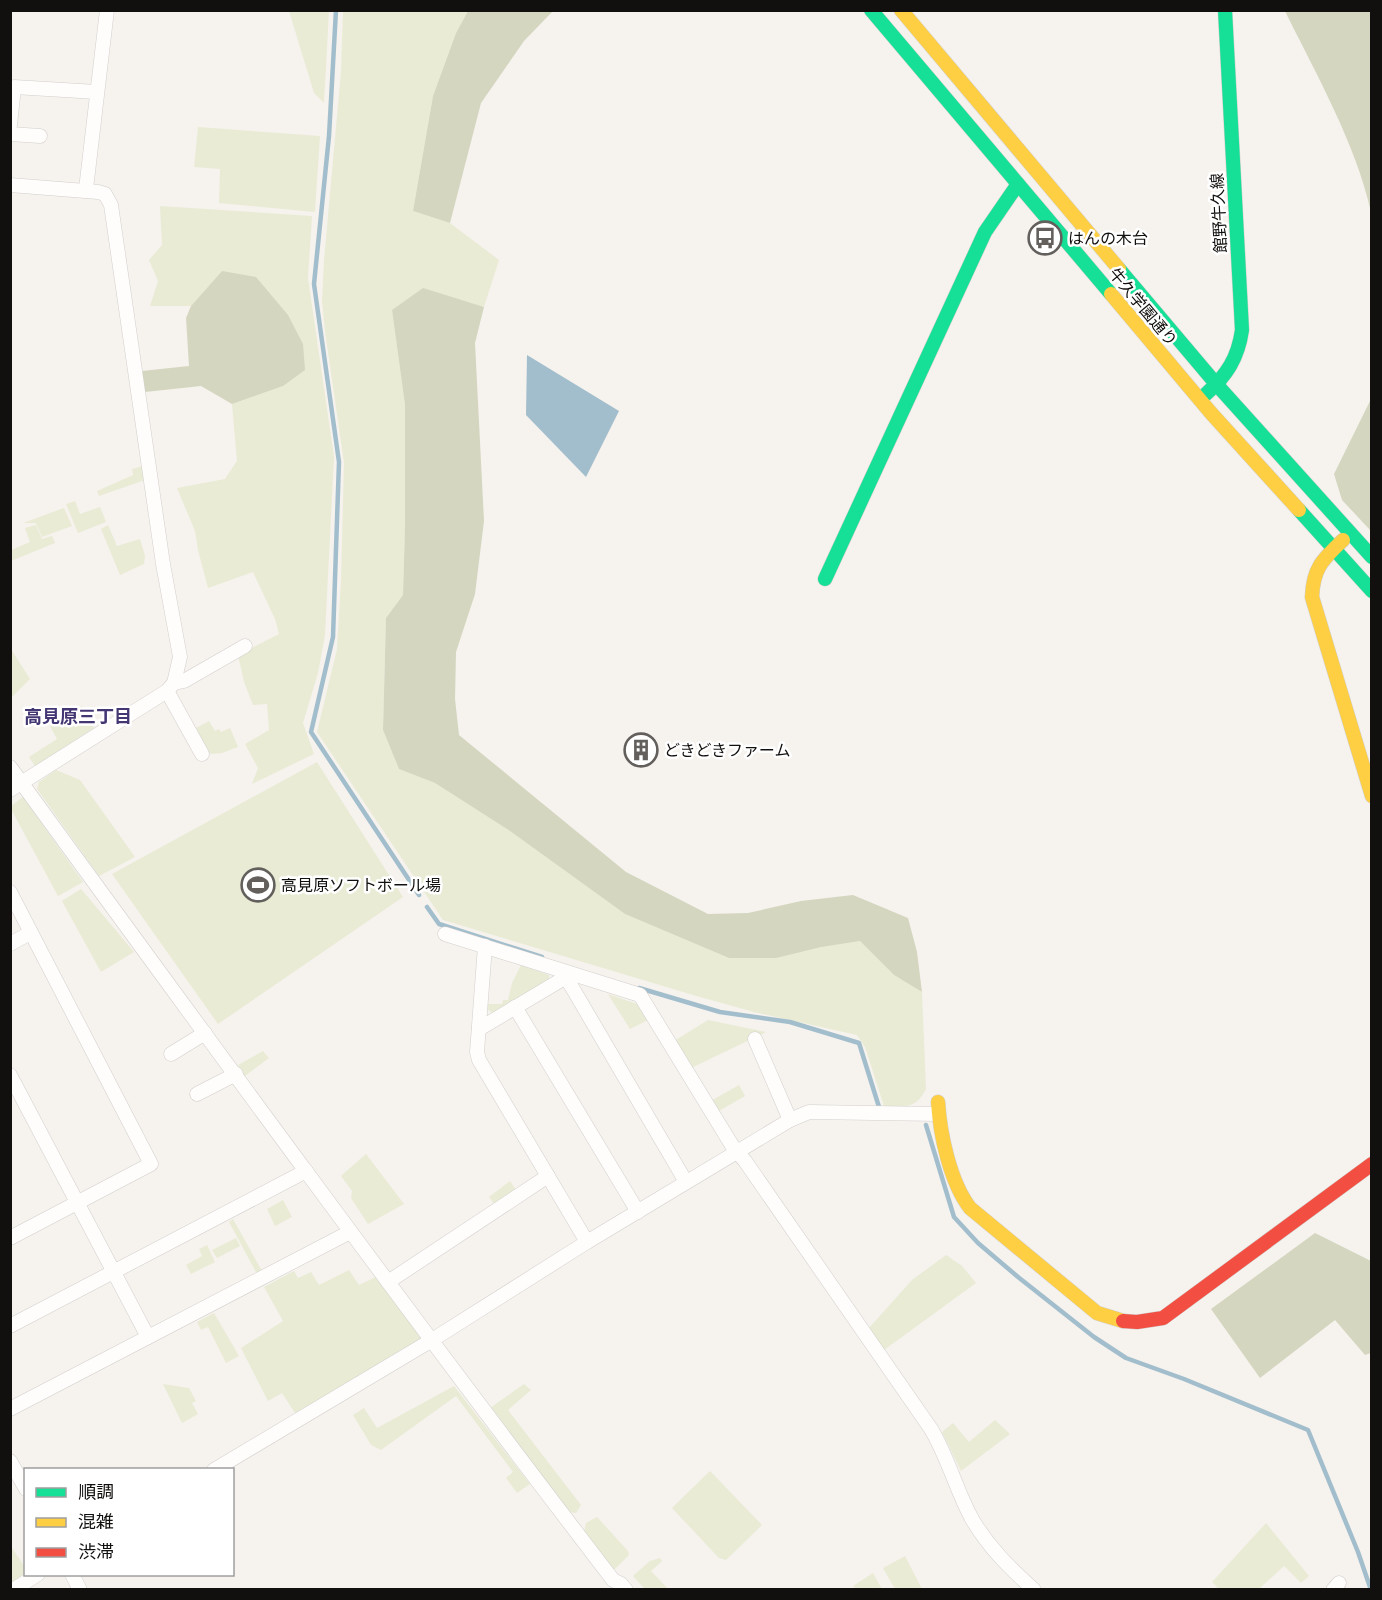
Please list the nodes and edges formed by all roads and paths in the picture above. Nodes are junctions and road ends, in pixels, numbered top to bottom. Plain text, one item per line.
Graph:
1 (107, 10) edge
2 (871, 10) edge
3 (901, 10) edge
4 (1225, 10) edge
5 (97, 92) junction
6 (10, 125) edge
7 (10, 134) edge
8 (40, 136) dead end
9 (1018, 184) junction
10 (10, 185) edge
11 (86, 189) junction
12 (1217, 384) junction
13 (1200, 400) junction
14 (1350, 534) junction
15 (1333, 549) junction
16 (1371, 557) edge
17 (825, 579) dead end
18 (1371, 591) edge
19 (245, 646) dead end
20 (170, 687) junction
21 (202, 754) dead end
22 (10, 767) edge
23 (16, 787) edge
24 (1371, 796) edge
25 (10, 892) edge
26 (30, 933) junction
27 (445, 934) dead end
28 (10, 944) edge
29 (485, 946) junction
30 (567, 975) junction
31 (515, 1007) junction
32 (479, 1029) junction
33 (205, 1033) junction
34 (755, 1039) dead end
35 (171, 1054) dead end
36 (236, 1074) junction
37 (10, 1075) edge
38 (197, 1094) dead end
39 (938, 1108) joint
40 (790, 1120) junction
41 (738, 1153) junction
42 (1371, 1164) edge
43 (306, 1171) junction
44 (548, 1176) junction
45 (686, 1182) junction
46 (78, 1203) junction
47 (638, 1212) junction
48 (350, 1232) junction
49 (11, 1237) edge
50 (587, 1242) junction
51 (114, 1272) junction
52 (388, 1282) junction
53 (10, 1326) edge
54 (148, 1337) junction
55 (432, 1340) junction
56 (10, 1408) edge
57 (10, 1461) edge
58 (217, 1468) edge
59 (24, 1486) edge
60 (36, 1576) edge
61 (73, 1576) edge
62 (613, 1580) junction
63 (13, 1590) edge
64 (80, 1590) edge
65 (602, 1590) edge
66 (626, 1590) edge
67 (1034, 1590) edge

1 - 5 street
2 - 9 main road, 牛久学園通り
3 - 12 main road, 牛久学園通り
4 - 12 main road, 館野牛久線
5 - 6 street
5 - 11 street
7 - 8 street
9 - 13 main road, 牛久学園通り
9 - 17 main road
10 - 11 street
11 - 20 street
12 - 13 main road, 館野牛久線
12 - 14 main road, 牛久学園通り
13 - 15 main road, 牛久学園通り
14 - 15 main road
14 - 16 main road, 牛久学園通り
15 - 18 main road, 牛久学園通り
15 - 24 main road
19 - 20 street
20 - 21 street
20 - 23 street
22 - 23 street
23 - 33 street
25 - 26 street
26 - 28 street
26 - 46 street
27 - 29 street
29 - 30 street
29 - 32 street
30 - 31 street
30 - 41 street
30 - 45 street
31 - 32 street
31 - 47 street
32 - 44 street
33 - 35 street
33 - 36 street
34 - 40 street
36 - 38 street
36 - 43 street
37 - 46 street
39 - 40 street
39 - 42 main road
40 - 41 street
41 - 45 street
41 - 67 street
43 - 48 street
43 - 51 street
44 - 50 street
44 - 52 street
45 - 47 street
46 - 49 street
46 - 51 street
47 - 50 street
48 - 52 street
48 - 54 street
50 - 55 street
51 - 53 street
51 - 54 street
52 - 55 street
54 - 56 street
55 - 58 street
55 - 62 street
57 - 59 street
60 - 63 street
61 - 64 street
62 - 65 street
62 - 66 street

